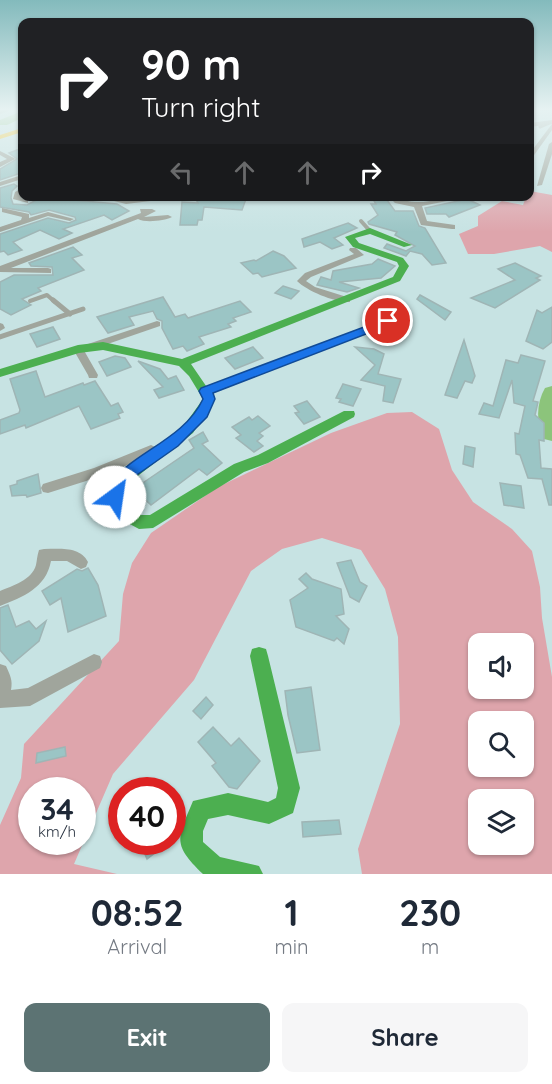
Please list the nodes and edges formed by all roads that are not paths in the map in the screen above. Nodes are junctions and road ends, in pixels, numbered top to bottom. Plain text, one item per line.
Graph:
1 (550, 151) edge
2 (0, 153) edge
3 (0, 165) edge
4 (18, 179) edge
5 (12, 181) junction
6 (0, 182) edge
7 (18, 182) edge
8 (539, 185) dead end
9 (124, 201) edge
10 (141, 201) edge
11 (399, 201) edge
12 (437, 201) edge
13 (417, 204) junction
14 (5, 210) dead end
15 (143, 211) dead end
16 (168, 217) dead end
17 (70, 219) dead end
18 (25, 221) junction
19 (129, 221) junction
20 (452, 227) dead end
21 (0, 230) edge
22 (407, 245) dead end
23 (353, 249) dead end
24 (0, 269) edge
25 (48, 271) dead end
26 (347, 300) junction
27 (30, 301) dead end
28 (83, 309) dead end
29 (70, 314) junction
30 (388, 321) dead end
31 (157, 324) dead end
32 (0, 338) edge
33 (85, 348) junction
34 (180, 366) junction
35 (0, 374) edge
36 (93, 375) dead end
37 (206, 391) junction
38 (349, 414) dead end
39 (186, 431) junction
40 (48, 488) dead end
41 (81, 562) dead end
42 (0, 599) edge
43 (259, 656) dead end
44 (94, 662) dead end
45 (0, 672) edge
46 (0, 699) edge
47 (251, 874) edge

1 - 8 street
2 - 3 street
4 - 5 street
5 - 6 street
5 - 7 street
9 - 10 street
11 - 13 street
12 - 13 street
13 - 20 street
14 - 18 street
15 - 19 street
16 - 19 street
17 - 18 street
18 - 21 street
19 - 24 street
22 - 26 street
23 - 26 street
24 - 25 street
26 - 34 street
27 - 29 lane
28 - 29 lane
29 - 32 lane
30 - 37 street
31 - 33 street
33 - 34 street
33 - 35 street
33 - 36 street
34 - 37 street
37 - 39 street
38 - 39 street
39 - 40 street
41 - 42 street
43 - 47 street
44 - 46 street
45 - 46 street

